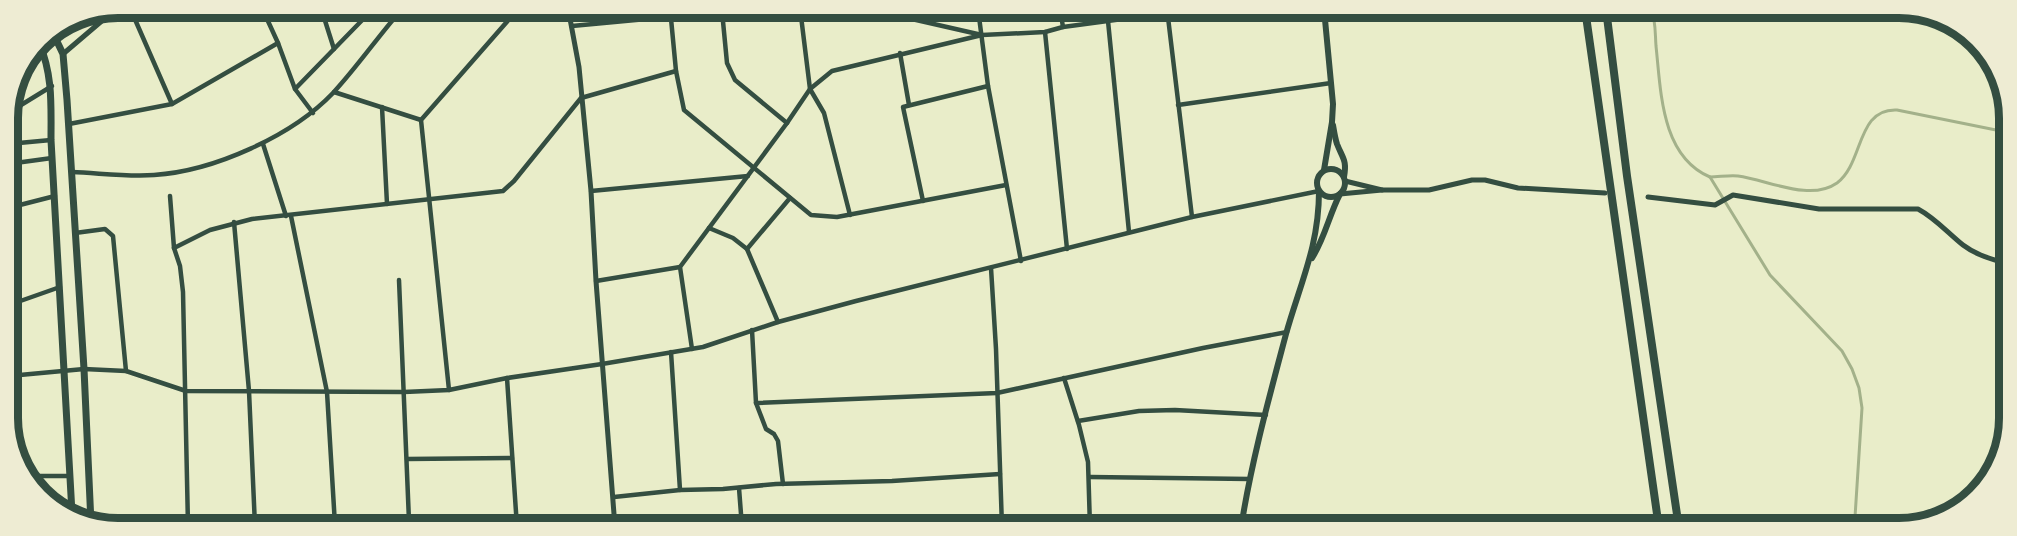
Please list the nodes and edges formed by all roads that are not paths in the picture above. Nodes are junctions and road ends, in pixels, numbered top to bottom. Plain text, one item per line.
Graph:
1 (134, 18) edge
2 (267, 18) edge
3 (324, 18) edge
4 (363, 18) edge
5 (395, 18) edge
6 (510, 18) edge
7 (570, 18) edge
8 (660, 18) edge
9 (671, 18) edge
10 (723, 18) edge
11 (801, 18) edge
12 (907, 18) edge
13 (979, 18) edge
14 (1062, 18) edge
15 (1130, 18) edge
16 (1168, 18) edge
17 (1325, 18) edge
18 (1587, 18) edge
19 (1607, 18) edge
20 (104, 19) edge
21 (1108, 21) junction
22 (572, 26) junction
23 (1063, 27) junction
24 (1045, 32) junction
25 (982, 35) junction
26 (56, 40) edge
27 (278, 43) junction
28 (334, 49) junction
29 (43, 52) edge
30 (900, 53) junction
31 (63, 54) junction
32 (676, 71) junction
33 (1331, 83) junction
34 (52, 86) junction
35 (988, 86) junction
36 (810, 88) junction
37 (296, 89) junction
38 (334, 92) junction
39 (581, 98) junction
40 (172, 104) junction
41 (909, 105) junction
42 (1178, 105) junction
43 (19, 106) edge
44 (382, 107) junction
45 (313, 112) junction
46 (421, 120) junction
47 (1332, 122) junction
48 (787, 123) junction
49 (69, 124) junction
50 (51, 140) junction
51 (18, 143) edge
52 (263, 144) junction
53 (52, 158) junction
54 (18, 163) edge
55 (753, 168) junction
56 (1324, 170) junction
57 (72, 172) junction
58 (748, 176) junction
59 (1344, 179) junction
60 (1006, 185) junction
61 (1382, 190) junction
62 (591, 191) junction
63 (1319, 191) junction
64 (1605, 193) dead end
65 (1340, 194) junction
66 (55, 196) junction
67 (170, 196) dead end
68 (1648, 197) dead end
69 (790, 198) junction
70 (428, 200) junction
71 (923, 201) junction
72 (387, 204) junction
73 (18, 205) edge
74 (850, 215) junction
75 (289, 216) junction
76 (1192, 217) junction
77 (234, 222) junction
78 (709, 228) junction
79 (1129, 232) junction
80 (75, 233) junction
81 (174, 248) junction
82 (747, 249) junction
83 (1067, 249) junction
84 (1021, 261) junction
85 (1310, 261) junction
86 (1999, 261) edge
87 (680, 267) junction
88 (991, 268) junction
89 (399, 280) dead end
90 (596, 281) junction
91 (60, 287) junction
92 (18, 301) edge
93 (778, 322) junction
94 (752, 330) junction
95 (1287, 332) junction
96 (692, 349) junction
97 (671, 352) junction
98 (602, 364) junction
99 (84, 369) junction
100 (65, 371) junction
101 (126, 371) junction
102 (18, 375) edge
103 (507, 378) junction
104 (1064, 378) junction
105 (449, 390) junction
106 (186, 391) junction
107 (249, 391) junction
108 (327, 392) junction
109 (404, 392) junction
110 (997, 393) junction
111 (756, 403) junction
112 (1266, 415) junction
113 (1078, 422) junction
114 (512, 458) junction
115 (407, 459) junction
116 (1000, 474) junction
117 (37, 476) edge
118 (70, 476) junction
119 (1090, 477) junction
120 (1250, 479) junction
121 (783, 484) junction
122 (739, 488) junction
123 (680, 490) junction
124 (614, 497) junction
125 (72, 506) edge
126 (91, 514) edge
127 (517, 517) joint
128 (188, 518) edge
129 (255, 518) edge
130 (335, 518) edge
131 (413, 518) edge
132 (500, 518) edge
133 (615, 518) edge
134 (741, 518) edge
135 (1002, 518) edge
136 (1090, 518) edge
137 (1243, 518) edge
138 (1658, 518) edge
139 (1678, 518) edge

1 - 40 street
2 - 27 street
3 - 28 street
4 - 28 street
5 - 38 street
6 - 46 street
7 - 22 street
8 - 22 street
9 - 32 street
10 - 48 street
11 - 36 street
12 - 25 street
13 - 25 street
14 - 23 street
15 - 21 street
16 - 42 street
17 - 33 main road
18 - 138 highway
19 - 139 highway
20 - 31 street
21 - 23 street
21 - 79 street
22 - 39 street
23 - 24 street
24 - 25 street
24 - 83 street
25 - 30 street
25 - 35 street
26 - 31 main road
27 - 37 street
27 - 40 street
28 - 37 street
29 - 34 main road
30 - 36 street
30 - 41 street
31 - 49 main road
32 - 39 street
32 - 55 street
33 - 42 street
33 - 47 main road
34 - 43 street
34 - 50 main road
35 - 41 street
35 - 60 street
36 - 48 street
36 - 74 street
37 - 45 street
38 - 44 street
38 - 45 street
39 - 62 street
39 - 70 street
40 - 49 street
41 - 71 street
42 - 76 street
44 - 46 street
44 - 72 street
45 - 52 street
46 - 70 street
47 - 56 main road
47 - 59 main road
48 - 55 street
49 - 57 main road
50 - 51 street
50 - 53 main road
52 - 57 street
52 - 75 street
53 - 54 street
53 - 66 main road
55 - 58 street
55 - 69 street
56 - 59 main road
56 - 63 main road
57 - 80 main road
58 - 62 street
58 - 78 street
59 - 61 street
59 - 65 main road
60 - 71 street
60 - 84 street
61 - 64 street
61 - 65 street
62 - 90 street
63 - 65 main road
63 - 76 street
63 - 85 main road
65 - 85 main road
66 - 73 street
66 - 91 main road
67 - 81 street
68 - 86 street
69 - 74 street
69 - 82 street
70 - 72 street
70 - 105 street
71 - 74 street
72 - 75 street
75 - 77 street
75 - 108 street
76 - 79 street
77 - 81 street
77 - 107 street
78 - 82 street
78 - 87 street
79 - 83 street
80 - 99 main road
80 - 101 street
81 - 106 street
82 - 93 street
83 - 84 street
84 - 88 street
85 - 95 main road
87 - 90 street
87 - 96 street
88 - 93 street
88 - 110 street
89 - 109 street
90 - 98 street
91 - 92 street
91 - 100 main road
93 - 94 street
94 - 96 street
94 - 111 street
95 - 104 street
95 - 112 main road
96 - 97 street
97 - 98 street
97 - 123 street
98 - 103 street
98 - 124 street
99 - 100 street
99 - 101 street
99 - 126 main road
100 - 102 street
100 - 118 main road
101 - 106 street
103 - 105 street
103 - 114 street
104 - 110 street
104 - 113 street
105 - 109 street
106 - 107 street
106 - 128 street
107 - 108 street
107 - 129 street
108 - 109 street
108 - 130 street
109 - 115 street
110 - 111 street
110 - 116 street
111 - 121 street
112 - 113 street
112 - 120 main road
113 - 119 street
114 - 115 street
114 - 127 street
115 - 131 street
116 - 121 street
116 - 135 street
117 - 118 street
118 - 125 main road
119 - 120 street
119 - 136 street
120 - 137 main road
121 - 122 street
122 - 123 street
122 - 134 street
123 - 124 street
124 - 133 street
127 - 132 street

